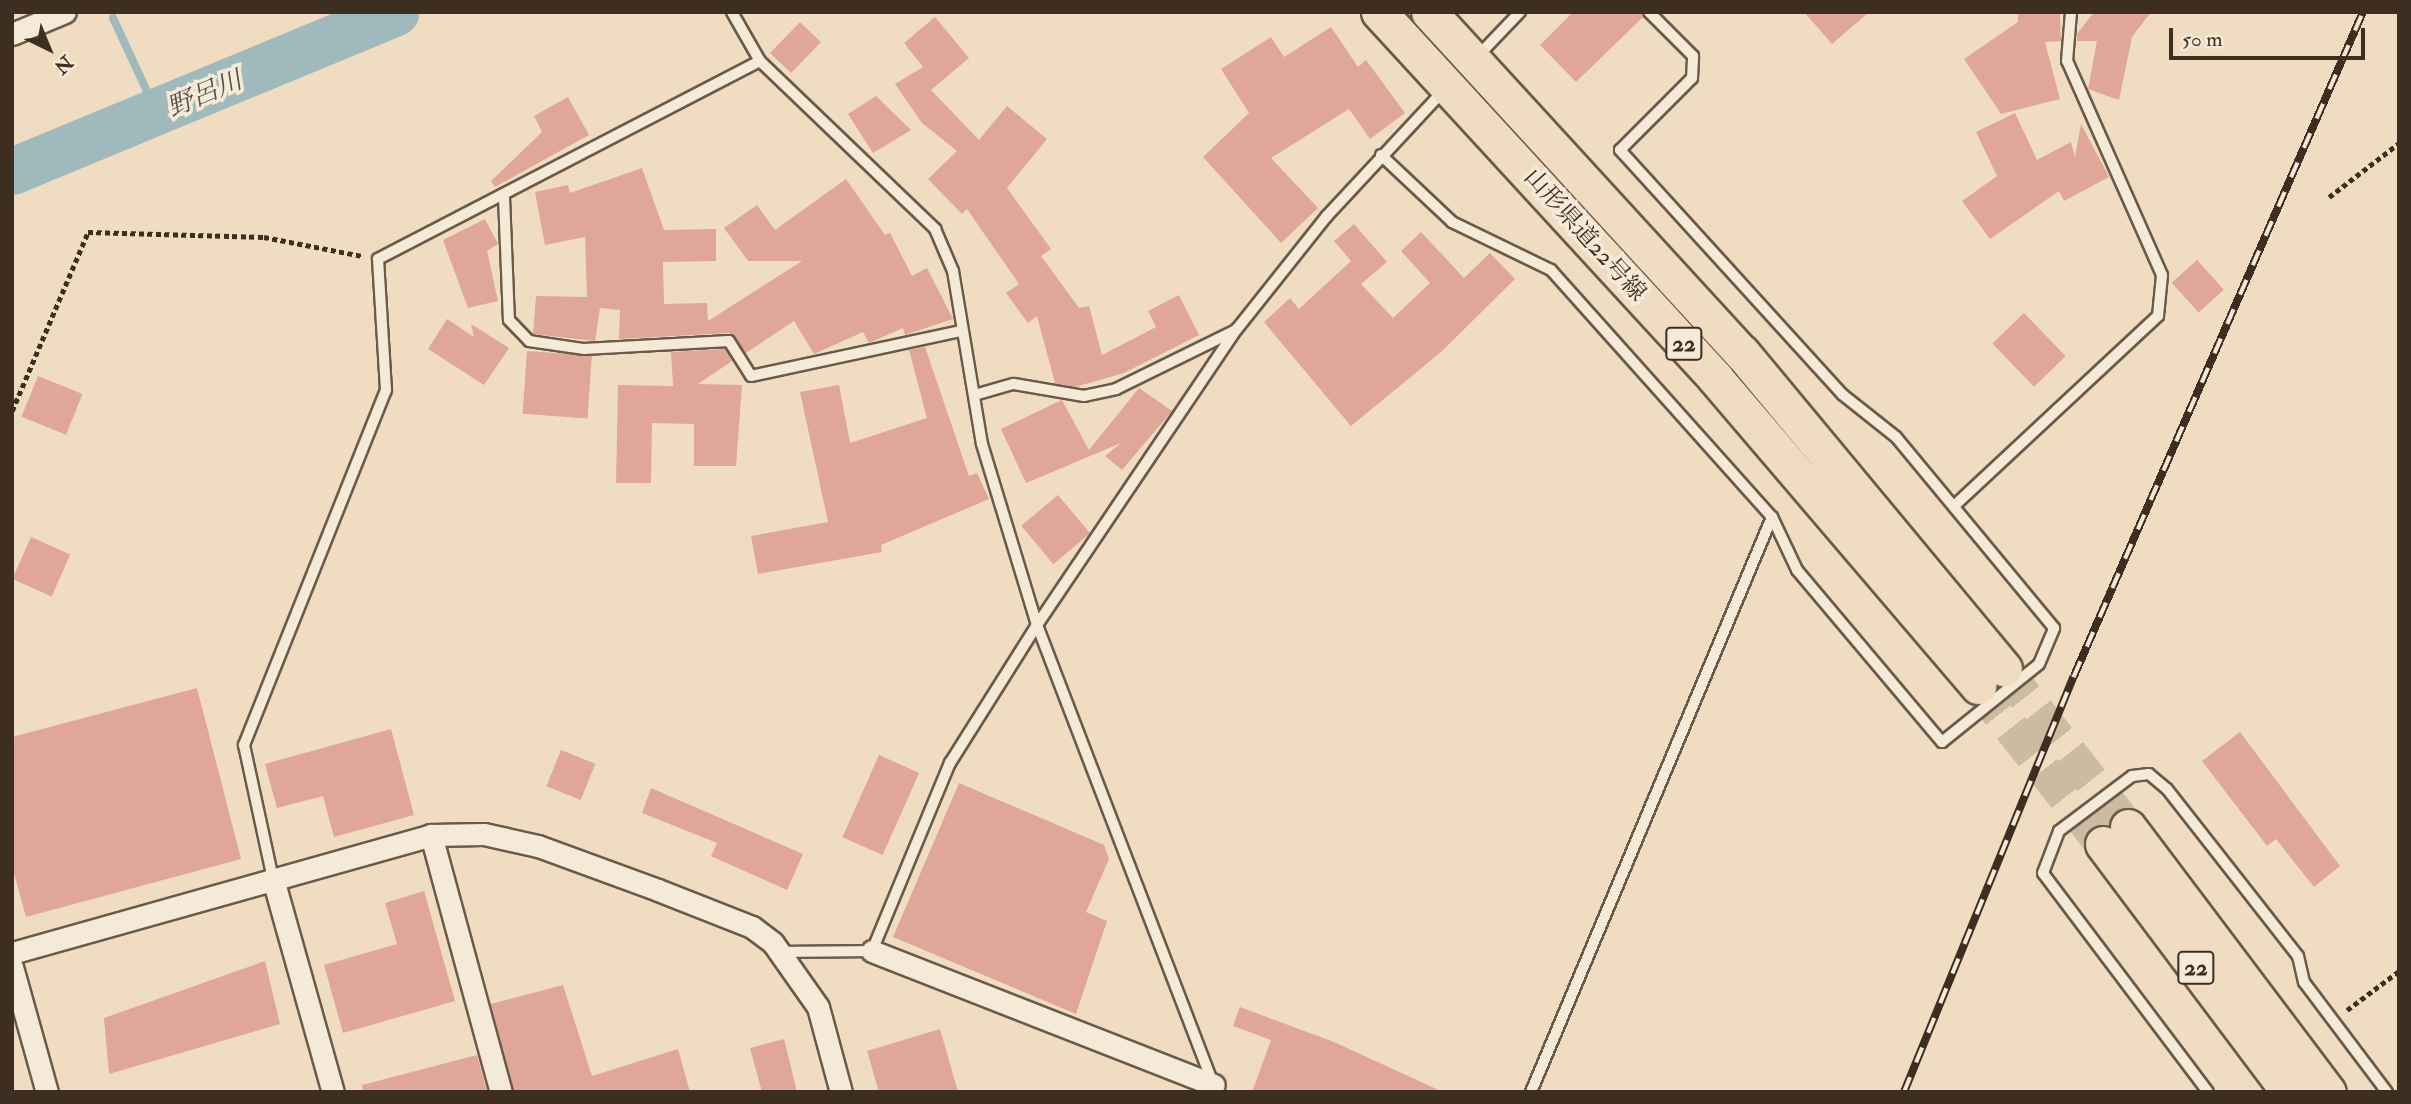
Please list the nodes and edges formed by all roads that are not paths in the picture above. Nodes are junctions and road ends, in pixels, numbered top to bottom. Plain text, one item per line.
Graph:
1 (65, 12) edge
2 (1379, 12) edge
3 (1429, 12) edge
4 (1521, 12) edge
5 (1649, 12) edge
6 (2071, 12) edge
7 (733, 13) edge
8 (12, 34) edge
9 (760, 61) junction
10 (1461, 73) junction
11 (1381, 155) junction
12 (503, 197) junction
13 (1237, 329) junction
14 (961, 331) junction
15 (978, 394) junction
16 (1954, 506) junction
17 (1772, 517) junction
18 (1038, 625) junction
19 (1991, 678) tunnel mouth
20 (431, 835) junction
21 (273, 879) junction
22 (872, 951) junction
23 (781, 952) junction
24 (12, 953) edge
25 (12, 967) edge
26 (1215, 1088) edge
27 (47, 1092) edge
28 (333, 1092) edge
29 (501, 1092) edge
30 (841, 1092) edge
31 (1531, 1092) edge
32 (2208, 1092) edge
33 (2289, 1092) edge
34 (2328, 1092) edge
35 (2387, 1092) edge

1 - 8 street
2 - 10 main road, 山形県道22号線 / 22
3 - 10 main road, 山形県道22号線 / 22
4 - 10 lane
5 - 16 lane
6 - 16 lane
7 - 9 lane
9 - 12 lane
9 - 14 lane
10 - 11 lane
10 - 19 main road, 山形県道22号線 / 22
11 - 13 lane
11 - 17 lane
12 - 14 lane
12 - 21 lane
13 - 15 lane
13 - 18 lane
14 - 15 lane
15 - 18 lane
16 - 17 lane
17 - 31 lane
18 - 22 lane
18 - 26 lane
20 - 21 street
20 - 23 street
20 - 29 street
21 - 24 street
21 - 28 street
22 - 23 lane
22 - 26 street
23 - 30 street
25 - 27 street
32 - 35 lane
33 - 34 main road, 22

